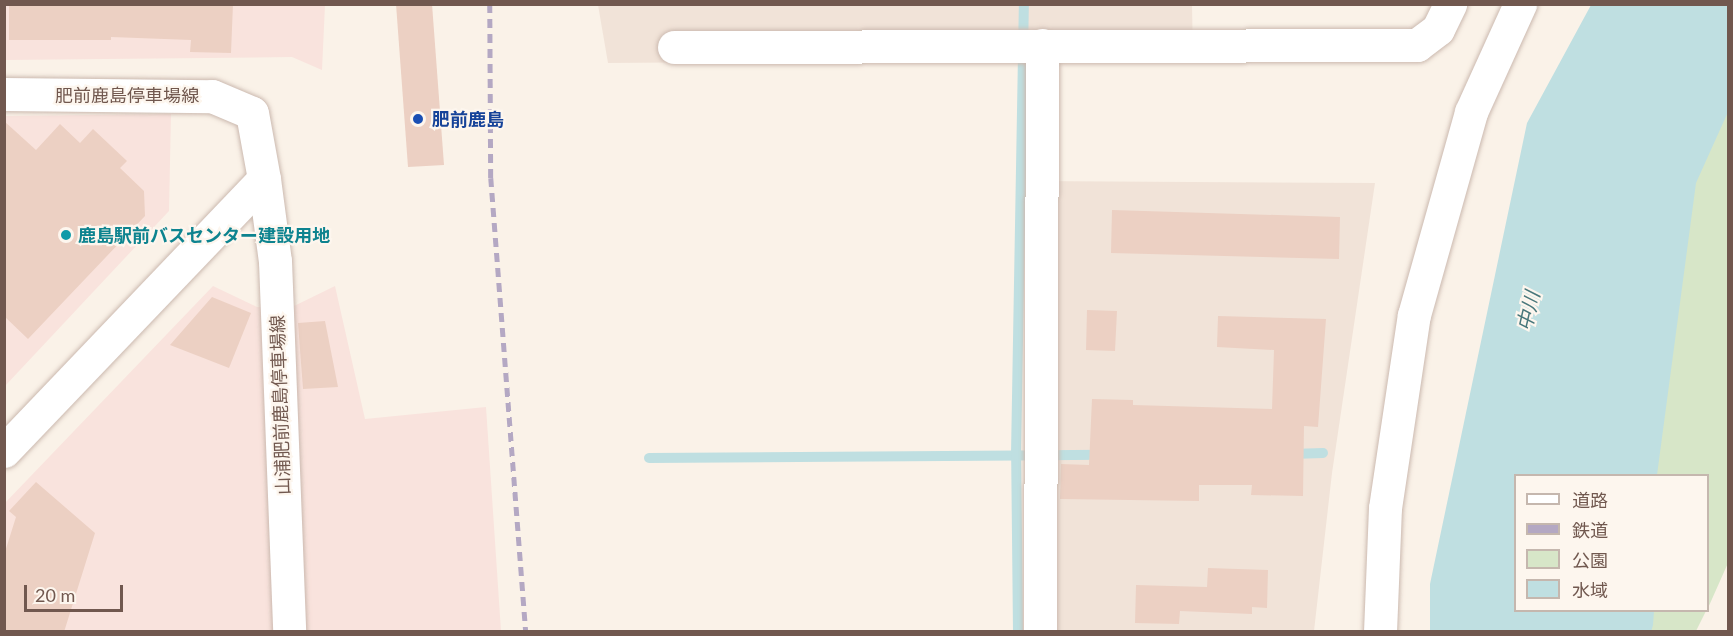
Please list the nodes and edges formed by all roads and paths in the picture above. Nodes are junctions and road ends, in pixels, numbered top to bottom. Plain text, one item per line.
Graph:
1 (1450, 4) edge
2 (1520, 4) edge
3 (1042, 45) junction
4 (674, 47) dead end
5 (4, 94) edge
6 (264, 179) junction
7 (4, 451) edge
8 (290, 632) edge
9 (1040, 632) edge
10 (1380, 632) edge

1 - 3 street
2 - 10 street
3 - 4 street
3 - 9 street
5 - 6 street, 肥前鹿島停車場線
6 - 7 street
6 - 8 street, 山浦肥前鹿島停車場線

